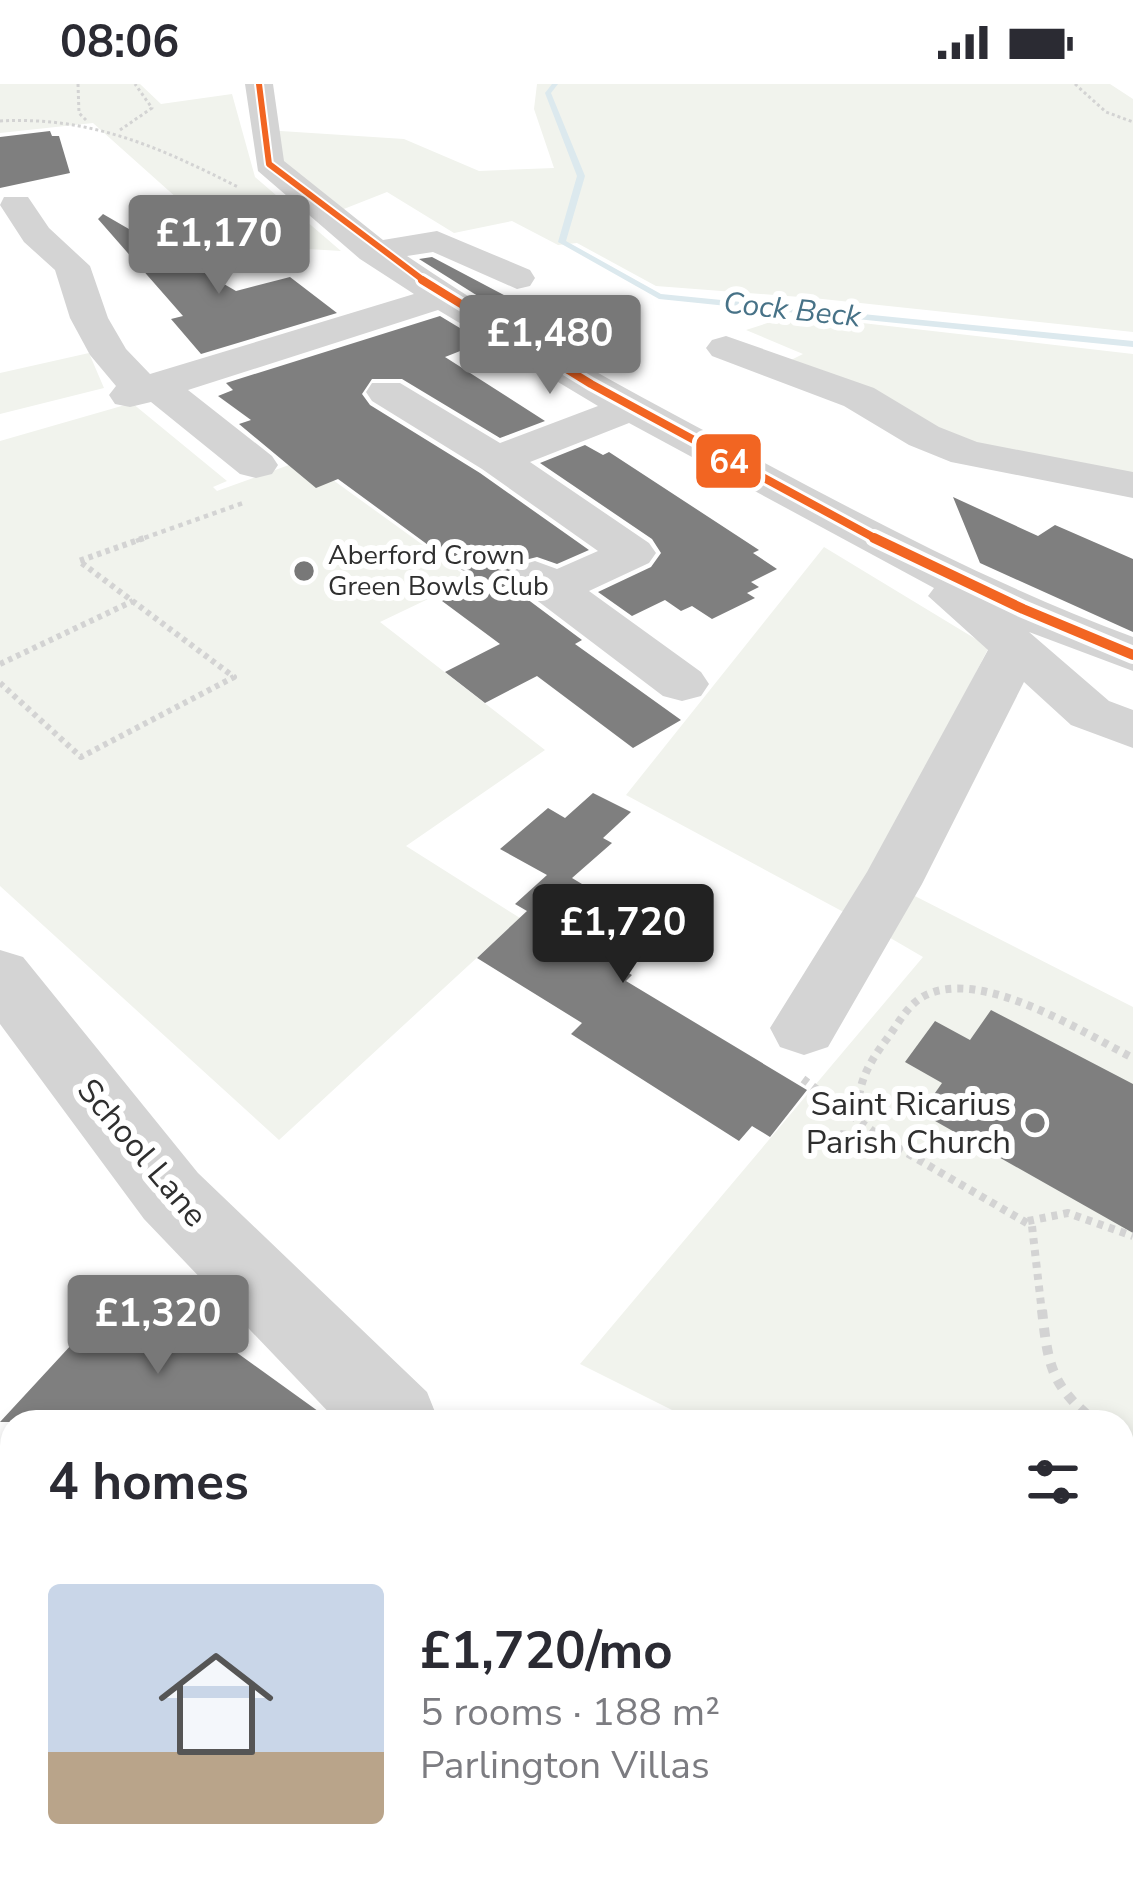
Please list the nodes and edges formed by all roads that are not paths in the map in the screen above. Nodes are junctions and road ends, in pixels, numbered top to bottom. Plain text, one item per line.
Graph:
1 (259, 84) edge
2 (60, 193) dead end
3 (8, 206) edge
4 (372, 252) junction
5 (517, 278) dead end
6 (441, 297) junction
7 (726, 349) dead end
8 (143, 390) junction
9 (386, 392) dead end
10 (631, 408) junction
11 (497, 460) junction
12 (256, 465) road end
13 (1133, 485) edge
14 (908, 559) junction
15 (1016, 647) junction
16 (1133, 655) edge
17 (682, 685) dead end
18 (1133, 730) edge
19 (0, 975) edge
20 (804, 1028) road end
21 (385, 1410) edge

1 - 4 street
2 - 3 street
3 - 8 street
4 - 5 street
4 - 6 street
6 - 8 street
6 - 10 street
7 - 13 street
8 - 12 street
9 - 11 street
10 - 11 street
10 - 14 street
11 - 17 street
14 - 15 street
14 - 16 street
15 - 18 street
15 - 20 street
19 - 21 street, School Lane

